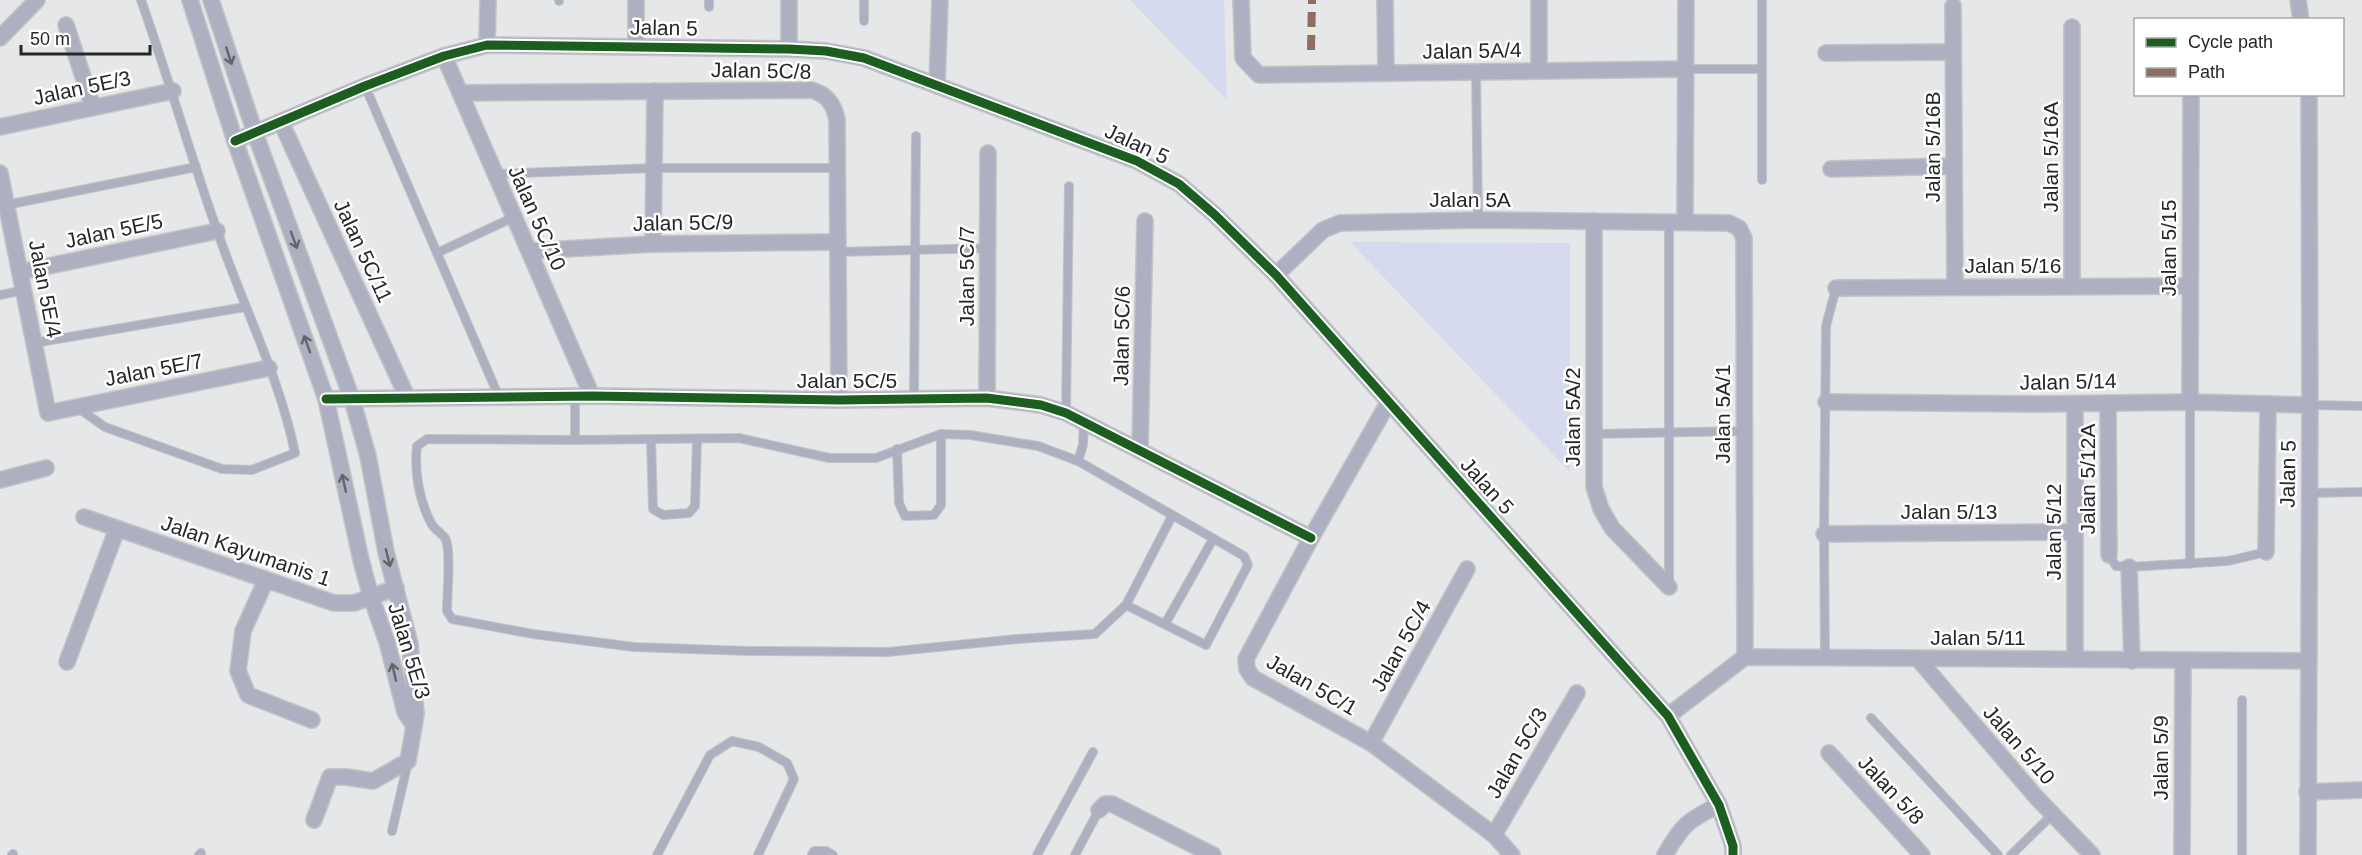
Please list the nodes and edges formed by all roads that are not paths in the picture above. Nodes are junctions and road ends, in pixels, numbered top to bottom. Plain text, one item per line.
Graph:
1 (37, 0) edge
2 (141, 0) edge
3 (190, 0) edge
4 (211, 0) edge
5 (488, 0) edge
6 (636, 0) edge
7 (789, 0) edge
8 (864, 0) edge
9 (940, 0) edge
10 (1241, 0) edge
11 (1385, 0) edge
12 (1539, 0) edge
13 (1686, 0) edge
14 (1762, 0) edge
15 (2298, 0) edge
16 (1953, 6) dead end
17 (2301, 18) edge
18 (864, 21) dead end
19 (66, 25) dead end
20 (2072, 27) dead end
21 (0, 39) edge
22 (487, 45) junction
23 (636, 46) junction
24 (789, 49) junction
25 (1953, 52) junction
26 (1826, 53) dead end
27 (444, 56) junction
28 (1685, 69) junction
29 (1762, 69) junction
30 (1539, 71) junction
31 (1476, 72) junction
32 (1386, 73) junction
33 (937, 85) junction
34 (365, 86) junction
35 (173, 91) junction
36 (655, 91) junction
37 (460, 93) junction
38 (2191, 96) edge
39 (2309, 96) edge
40 (93, 107) junction
41 (281, 122) junction
42 (0, 127) edge
43 (255, 133) junction
44 (916, 136) dead end
45 (235, 141) junction
46 (988, 153) dead end
47 (1954, 166) junction
48 (196, 167) junction
49 (654, 168) junction
50 (838, 168) junction
51 (1831, 169) dead end
52 (0, 173) edge
53 (495, 174) junction
54 (1762, 180) dead end
55 (1069, 186) dead end
56 (6, 205) junction
57 (514, 218) junction
58 (1478, 220) junction
59 (1145, 221) dead end
60 (1594, 221) junction
61 (1669, 222) junction
62 (1685, 222) junction
63 (217, 231) junction
64 (653, 244) junction
65 (838, 247) junction
66 (988, 248) junction
67 (914, 250) junction
68 (530, 251) junction
69 (437, 253) junction
70 (20, 272) junction
71 (1276, 275) junction
72 (2072, 286) junction
73 (2190, 286) junction
74 (1955, 287) junction
75 (1836, 288) joint
76 (24, 290) junction
77 (0, 295) edge
78 (245, 308) junction
79 (34, 343) junction
80 (269, 368) junction
81 (592, 396) junction
82 (407, 397) junction
83 (499, 397) junction
84 (575, 397) junction
85 (987, 398) junction
86 (326, 399) junction
87 (352, 399) junction
88 (914, 399) junction
89 (839, 400) junction
90 (1826, 402) junction
91 (2190, 402) junction
92 (1388, 403) junction
93 (2108, 403) junction
94 (2075, 404) junction
95 (2268, 404) junction
96 (2310, 405) junction
97 (2362, 406) edge
98 (76, 407) junction
99 (48, 413) joint
100 (1066, 413) junction
101 (1090, 426) junction
102 (1744, 431) junction
103 (1669, 433) junction
104 (941, 434) junction
105 (1594, 434) junction
106 (697, 439) junction
107 (575, 440) junction
108 (651, 440) junction
109 (1083, 445) junction
110 (897, 449) junction
111 (1140, 451) junction
112 (1078, 461) junction
113 (45, 468) dead end
114 (0, 480) edge
115 (2362, 492) edge
116 (2309, 493) junction
117 (1172, 516) junction
118 (84, 517) dead end
119 (117, 529) junction
120 (2075, 532) junction
121 (1824, 534) junction
122 (1311, 538) junction
123 (1213, 539) junction
124 (2266, 552) joint
125 (2109, 555) joint
126 (2190, 564) junction
127 (2129, 567) junction
128 (1467, 569) dead end
129 (266, 579) junction
130 (1669, 587) joint
131 (396, 588) junction
132 (371, 597) junction
133 (1126, 605) junction
134 (1165, 624) junction
135 (1745, 657) junction
136 (1825, 658) junction
137 (1918, 659) junction
138 (2075, 659) junction
139 (2132, 661) junction
140 (2183, 661) junction
141 (2307, 661) junction
142 (67, 662) dead end
143 (1576, 693) dead end
144 (2242, 700) dead end
145 (1668, 716) junction
146 (1871, 718) dead end
147 (312, 720) dead end
148 (414, 726) junction
149 (1371, 743) junction
150 (1093, 752) dead end
151 (1828, 753) dead end
152 (408, 761) junction
153 (2362, 790) edge
154 (2307, 792) junction
155 (1719, 805) junction
156 (1099, 810) joint
157 (2053, 814) junction
158 (314, 820) dead end
159 (392, 831) dead end
160 (1494, 835) junction
161 (657, 855) edge
162 (758, 855) edge
163 (812, 855) edge
164 (833, 855) edge
165 (1037, 855) edge
166 (1075, 855) edge
167 (1212, 855) edge
168 (1512, 855) edge
169 (1665, 855) edge
170 (1733, 855) edge
171 (1922, 855) edge
172 (1998, 855) edge
173 (2011, 855) edge
174 (2092, 855) edge
175 (2182, 855) edge
176 (2242, 855) edge
177 (2307, 855) edge

1 - 21 street
2 - 35 lane
3 - 45 street, Jalan 5E/3
4 -> 43 street, Jalan 5E/3
5 - 22 street
6 - 23 street
7 - 24 street
8 - 18 lane
9 - 33 street
10 - 32 street, Jalan 5A/4
11 - 32 street
12 - 30 street
13 - 28 street
14 - 29 lane
15 - 17 street
16 - 25 street, Jalan 5/16B
19 - 40 street
20 - 72 street, Jalan 5/16A
22 - 23 street, Jalan 5
22 - 27 street, Jalan 5
23 - 24 street, Jalan 5
24 - 33 street, Jalan 5
25 - 26 street
25 - 47 street, Jalan 5/16B
27 - 34 street, Jalan 5
27 - 37 street, Jalan 5C/10
28 - 29 lane
28 - 30 street, Jalan 5A/4
28 - 62 street
29 - 54 lane
30 - 31 street, Jalan 5A/4
31 - 32 street, Jalan 5A/4
31 - 58 lane
33 - 71 street, Jalan 5
34 - 41 street, Jalan 5
34 - 69 lane
35 - 40 street, Jalan 5E/3
35 - 48 lane
36 - 37 street, Jalan 5C/8
36 - 49 street
36 - 50 street, Jalan 5C/8
37 - 53 street, Jalan 5C/10
38 - 73 street, Jalan 5/15
39 - 96 street, Jalan 5
40 - 42 street, Jalan 5E/3
41 - 43 street, Jalan 5
41 - 82 street, Jalan 5C/11
43 - 45 street, Jalan 5
43 -> 87 street, Jalan 5E/3
44 - 67 lane
86 -> 45 street, Jalan 5E/3
46 - 66 street, Jalan 5C/7
47 - 51 street
47 - 74 street, Jalan 5/16B
48 - 56 lane
48 - 63 lane
49 - 50 lane
49 - 53 lane
49 - 64 street
50 - 65 street, Jalan 5C/8
52 - 56 street, Jalan 5E/4
53 - 57 street, Jalan 5C/10
55 - 100 lane
56 - 70 street, Jalan 5E/4
57 - 68 street, Jalan 5C/10
57 - 69 lane
58 - 60 street, Jalan 5A
58 - 71 street, Jalan 5A
59 - 111 street, Jalan 5C/6
60 - 61 street, Jalan 5A
60 - 105 street, Jalan 5A/2
61 - 62 street, Jalan 5A
61 - 103 lane
62 - 102 street, Jalan 5A/1
63 - 70 street, Jalan 5E/5
63 - 78 lane
64 - 65 street, Jalan 5C/9
64 - 68 street, Jalan 5C/9
65 - 67 lane
65 - 89 street, Jalan 5C/8
66 - 67 lane
66 - 85 street, Jalan 5C/7
67 - 88 lane
68 - 81 street, Jalan 5C/10
69 - 83 lane
70 - 76 street, Jalan 5E/4
71 - 92 street, Jalan 5
72 - 73 street, Jalan 5/16
72 - 74 street, Jalan 5/16
73 - 91 street, Jalan 5/15
74 - 75 street, Jalan 5/16
75 - 90 lane
76 - 77 lane
76 - 79 street, Jalan 5E/4
78 - 79 lane
78 - 80 lane
79 - 99 street, Jalan 5E/4
80 - 98 street, Jalan 5E/7
80 - 98 lane
81 - 84 street, Jalan 5C/5
81 - 89 street, Jalan 5C/5
82 - 83 street, Jalan 5C/5
82 - 87 street, Jalan 5C/5
83 - 84 street, Jalan 5C/5
84 - 107 lane
85 - 88 street, Jalan 5C/5
85 - 100 street, Jalan 5C/5
86 - 87 street
132 -> 86 street, Jalan 5E/3
87 -> 131 street, Jalan 5E/3
88 - 89 street, Jalan 5C/5
90 - 94 street, Jalan 5/14
90 - 121 lane
91 - 93 street, Jalan 5/14
91 - 95 street, Jalan 5/14
91 - 126 lane
92 - 122 street, Jalan 5C/1
92 - 145 street, Jalan 5
93 - 94 street, Jalan 5/14
93 - 125 street, Jalan 5/12A
94 - 120 street, Jalan 5/12
95 - 96 street, Jalan 5/14
95 - 124 street
96 - 97 lane
96 - 116 street, Jalan 5
98 - 99 street, Jalan 5E/7
100 - 101 street, Jalan 5C/5
101 - 109 lane
101 - 109 lane
101 - 111 street, Jalan 5C/5
102 - 103 lane
102 - 135 street, Jalan 5A/1
103 - 105 lane
103 - 130 lane
104 - 110 lane
104 - 110 lane
104 - 112 lane
105 - 130 street, Jalan 5A/2
106 - 108 lane
106 - 108 lane
106 - 110 lane
107 - 108 lane
107 - 133 lane
109 - 112 lane
111 - 122 street, Jalan 5C/5
112 - 117 lane
113 - 114 street
115 - 116 lane
116 - 141 street, Jalan 5
117 - 123 lane
117 - 133 lane
118 - 119 street, Jalan Kayumanis 1
119 - 129 street, Jalan Kayumanis 1
119 - 142 street
120 - 121 street, Jalan 5/13
120 - 138 street, Jalan 5/12
121 - 136 lane
122 - 149 street, Jalan 5C/1
123 - 134 lane
123 - 134 lane
124 - 126 lane
125 - 127 lane
126 - 127 lane
127 - 139 street
128 - 149 street, Jalan 5C/4
129 - 132 street, Jalan Kayumanis 1
129 - 147 street
131 - 132 street, Jalan Kayumanis 1
131 - 148 street, Jalan 5E/3
148 -> 132 street, Jalan 5E/3
133 - 134 lane
135 - 136 street, Jalan 5/11
135 - 145 street
136 - 137 street, Jalan 5/11
137 - 138 street, Jalan 5/11
137 - 157 street, Jalan 5/10
138 - 139 street, Jalan 5/11
139 - 140 street, Jalan 5/11
140 - 141 street, Jalan 5/11
140 - 175 street, Jalan 5/9
141 - 154 street, Jalan 5
143 - 160 street, Jalan 5C/3
144 - 176 lane
145 - 155 street, Jalan 5
146 - 172 lane
148 - 152 street
149 - 160 street, Jalan 5C/1
150 - 165 lane
151 - 171 street, Jalan 5/8
152 - 158 street
152 - 159 lane
153 - 154 street
154 - 177 street, Jalan 5
155 - 169 street
155 - 170 street, Jalan 5
156 - 166 lane
156 - 167 street
157 - 173 lane
157 - 174 street, Jalan 5/10
160 - 168 street, Jalan 5C/1
161 - 162 lane
163 - 164 lane

